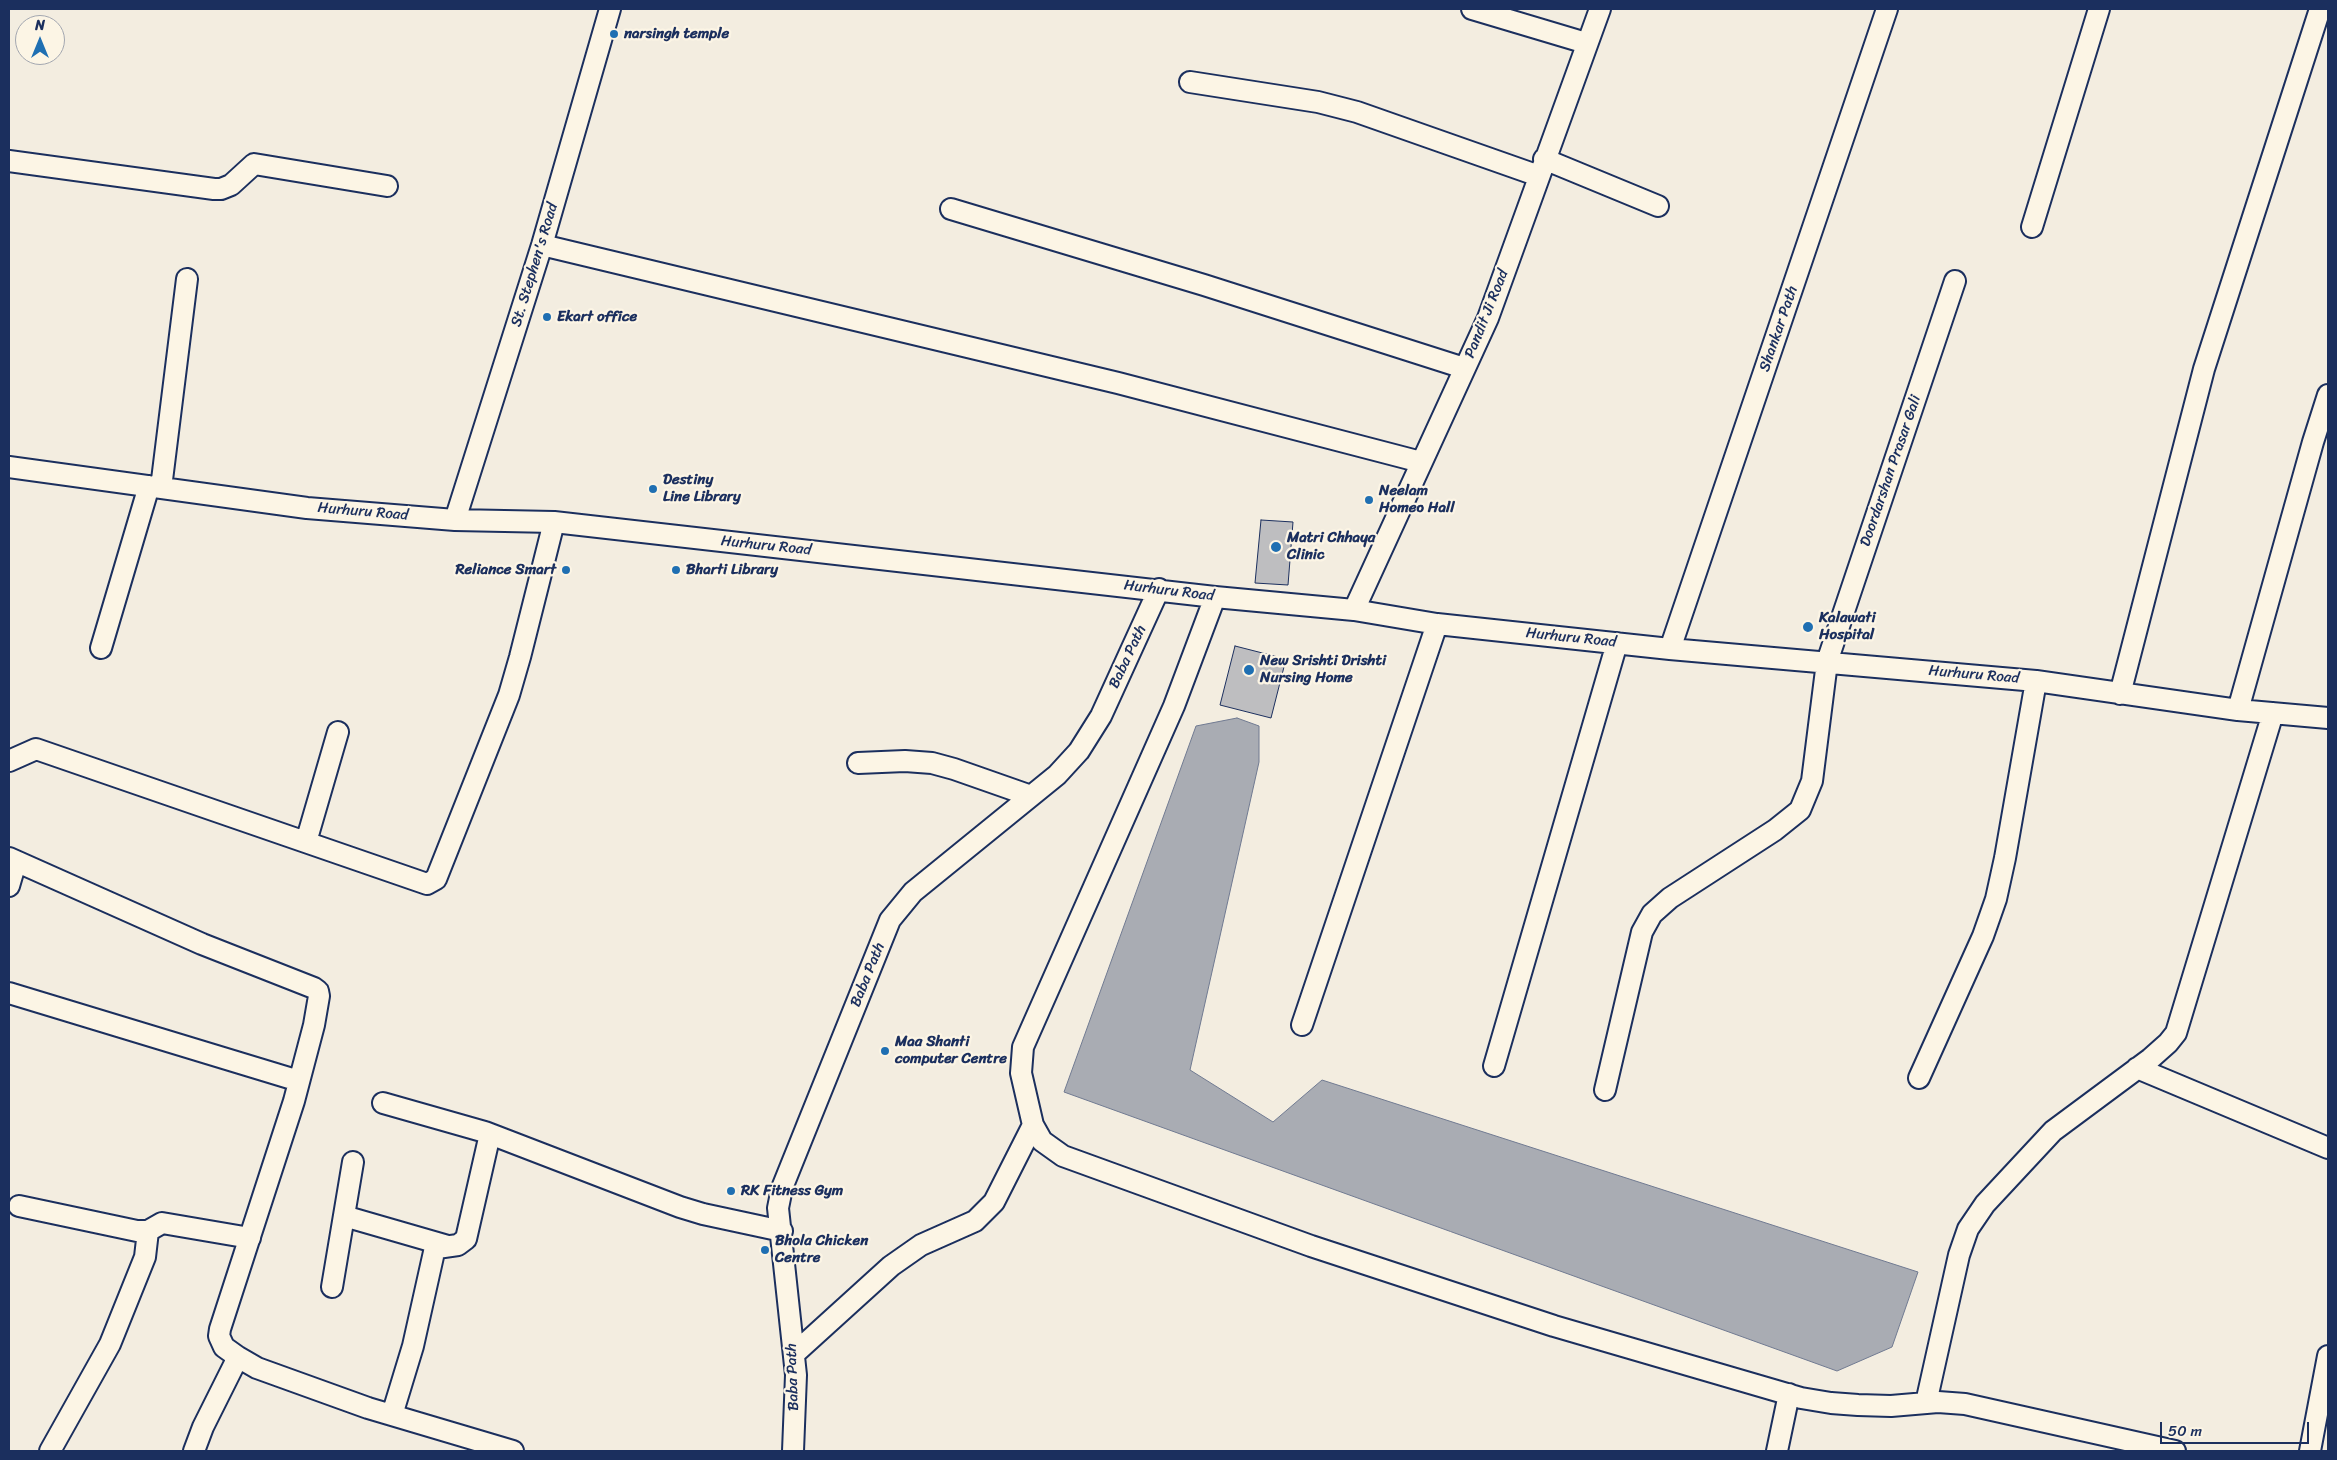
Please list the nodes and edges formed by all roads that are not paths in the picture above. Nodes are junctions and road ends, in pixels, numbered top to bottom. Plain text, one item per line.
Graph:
1 (610, 9) edge
2 (1472, 9) edge
3 (1600, 9) edge
4 (1887, 9) edge
5 (2099, 9) edge
6 (2320, 9) edge
7 (1586, 43) junction
8 (1190, 82) dead end
9 (9, 161) edge
10 (1541, 168) junction
11 (387, 186) dead end
12 (1658, 206) dead end
13 (951, 209) dead end
14 (2032, 227) dead end
15 (542, 245) junction
16 (187, 279) dead end
17 (1955, 281) dead end
18 (1464, 368) junction
19 (2328, 395) edge
20 (1421, 462) junction
21 (9, 467) edge
22 (155, 487) junction
23 (455, 520) junction
24 (554, 522) junction
25 (1159, 589) junction
26 (1215, 597) junction
27 (1354, 610) junction
28 (1437, 624) junction
29 (1618, 643) junction
30 (101, 648) dead end
31 (1670, 649) junction
32 (1827, 662) junction
33 (2036, 680) junction
34 (2120, 694) junction
35 (2238, 710) junction
36 (2273, 713) junction
37 (2328, 718) edge
38 (338, 732) dead end
39 (9, 760) edge
40 (858, 764) dead end
41 (1031, 796) junction
42 (306, 842) junction
43 (12, 860) edge
44 (9, 886) edge
45 (9, 993) edge
46 (1302, 1025) dead end
47 (1494, 1066) dead end
48 (2137, 1068) junction
49 (1919, 1078) dead end
50 (299, 1081) junction
51 (1605, 1090) dead end
52 (383, 1103) dead end
53 (1033, 1125) junction
54 (490, 1134) junction
55 (2328, 1148) edge
56 (353, 1162) dead end
57 (19, 1206) dead end
58 (344, 1216) junction
59 (782, 1230) junction
60 (148, 1231) junction
61 (250, 1238) junction
62 (448, 1246) junction
63 (332, 1287) dead end
64 (794, 1354) junction
65 (2328, 1356) edge
66 (238, 1358) junction
67 (1789, 1394) junction
68 (1926, 1403) junction
69 (392, 1415) junction
70 (50, 1451) edge
71 (194, 1451) edge
72 (513, 1451) edge
73 (793, 1451) edge
74 (1777, 1451) edge
75 (2175, 1451) edge
76 (2310, 1451) edge

1 - 15 street, St. Stephen's Road
2 - 7 street
3 - 7 street, Pandit Ji Road
4 - 31 street, Shankar Path
5 - 14 street
6 - 34 street
7 - 10 street, Pandit Ji Road
8 - 10 street
9 - 11 street
10 - 12 street
10 - 18 street, Pandit Ji Road
13 - 18 street
15 - 20 street
15 - 23 street, St. Stephen's Road
16 - 22 street
17 - 32 street, Doordarshan Prasar Gali
18 - 20 street, Pandit Ji Road
19 - 35 street
20 - 27 street, Pandit Ji Road
21 - 22 street, Hurhuru Road
22 - 23 street, Hurhuru Road
22 - 30 street
23 - 24 street, Hurhuru Road
24 - 25 street, Hurhuru Road
24 - 42 street
25 - 26 street, Hurhuru Road
25 - 41 street, Baba Path
26 - 27 street, Hurhuru Road
26 - 53 street
27 - 28 street, Hurhuru Road
28 - 29 street, Hurhuru Road
28 - 46 street
29 - 31 street, Hurhuru Road
29 - 47 street
31 - 32 street, Hurhuru Road
32 - 33 street, Hurhuru Road
32 - 51 street, Doordarshan Prasar Gali
33 - 34 street, Hurhuru Road
33 - 49 street
34 - 35 street, Hurhuru Road
35 - 36 street, Hurhuru Road
36 - 37 street, Hurhuru Road
36 - 48 street
38 - 42 street
39 - 42 street
40 - 41 street
41 - 59 street, Baba Path
43 - 44 street
43 - 50 street
45 - 50 street
48 - 55 street
48 - 68 street
50 - 61 street
52 - 54 street
53 - 64 street
53 - 67 street
54 - 59 street
54 - 62 street
56 - 58 street
57 - 60 street
58 - 62 street
58 - 63 street
59 - 64 street, Baba Path
60 - 61 street
60 - 70 street
61 - 66 street
62 - 69 street
64 - 73 street, Baba Path
65 - 76 street
66 - 69 street
66 - 71 street
67 - 68 street
67 - 74 street
68 - 75 street
69 - 72 street

